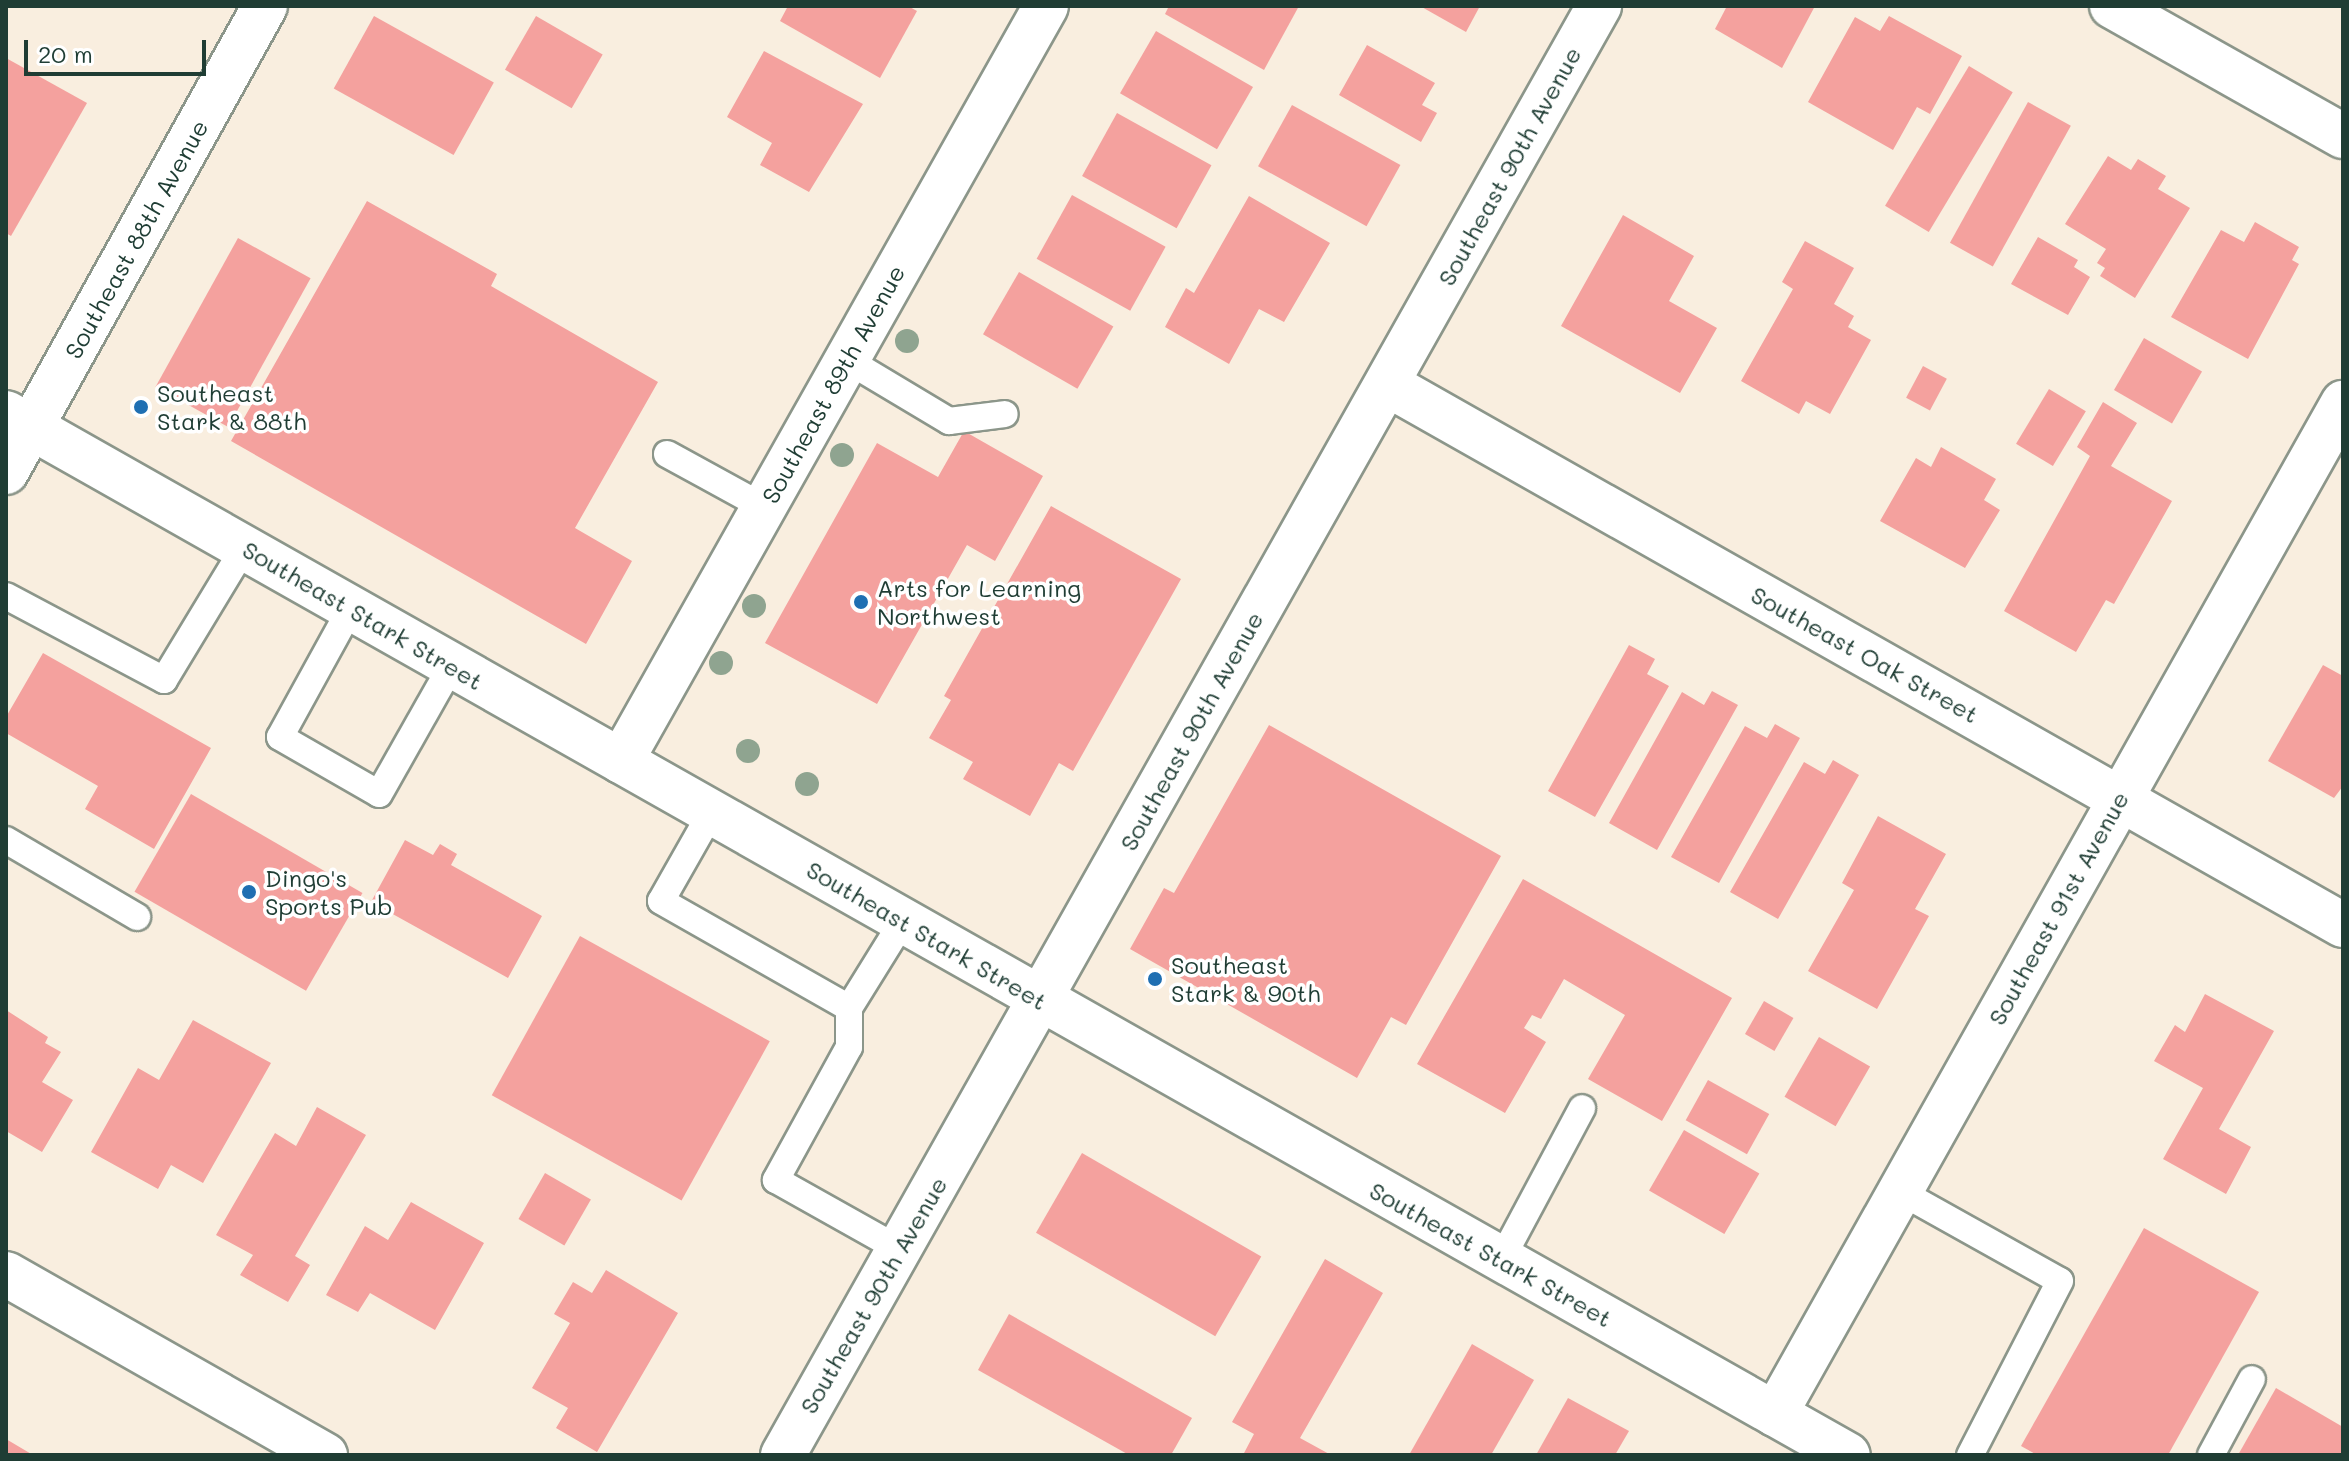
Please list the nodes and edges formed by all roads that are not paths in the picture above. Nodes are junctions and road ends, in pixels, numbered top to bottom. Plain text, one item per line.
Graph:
1 (265, 6) edge
2 (1046, 6) edge
3 (1599, 6) edge
4 (2112, 6) edge
5 (2343, 136) edge
6 (847, 360) junction
7 (1387, 384) junction
8 (2343, 403) edge
9 (1005, 414) dead end
10 (19, 420) edge
11 (667, 454) dead end
12 (6, 472) edge
13 (764, 507) junction
14 (244, 548) junction
15 (6, 596) edge
16 (351, 608) junction
17 (452, 665) junction
18 (621, 761) junction
19 (2120, 799) junction
20 (711, 813) junction
21 (6, 840) edge
22 (137, 917) dead end
23 (903, 921) junction
24 (2343, 925) edge
25 (1041, 1000) junction
26 (849, 1008) junction
27 (1582, 1108) dead end
28 (1899, 1191) junction
29 (899, 1249) junction
30 (1501, 1260) junction
31 (6, 1274) edge
32 (2252, 1379) dead end
33 (1775, 1414) junction
34 (325, 1455) edge
35 (783, 1455) edge
36 (1848, 1455) edge
37 (1970, 1455) edge
38 (2211, 1455) edge

1 - 10 street, Southeast 88th Avenue
2 - 6 street, Southeast 89th Avenue
3 - 7 street, Southeast 90th Avenue
4 - 5 street
6 - 9 lane
6 - 13 street, Southeast 89th Avenue
7 - 19 street, Southeast Oak Street
7 - 25 street, Southeast 90th Avenue
8 - 19 street, Southeast 91st Avenue
10 - 12 street, Southeast 88th Avenue
10 - 14 street, Southeast Stark Street
11 - 13 lane
13 - 18 street, Southeast 89th Avenue
14 - 15 lane
14 - 16 street, Southeast Stark Street
16 - 17 street, Southeast Stark Street
16 - 17 lane
17 - 18 street, Southeast Stark Street
18 - 20 street, Southeast Stark Street
19 - 24 street, Southeast Oak Street
19 - 28 street, Southeast 91st Avenue
20 - 23 street, Southeast Stark Street
20 - 26 lane
21 - 22 lane
23 - 25 street, Southeast Stark Street
23 - 26 lane
25 - 29 street, Southeast 90th Avenue
25 - 30 street, Southeast Stark Street
26 - 29 lane
27 - 30 lane
28 - 33 street, Southeast 91st Avenue
28 - 37 lane
29 - 35 street, Southeast 90th Avenue
30 - 33 street, Southeast Stark Street
31 - 34 street
32 - 38 lane
33 - 36 street, Southeast Stark Street

